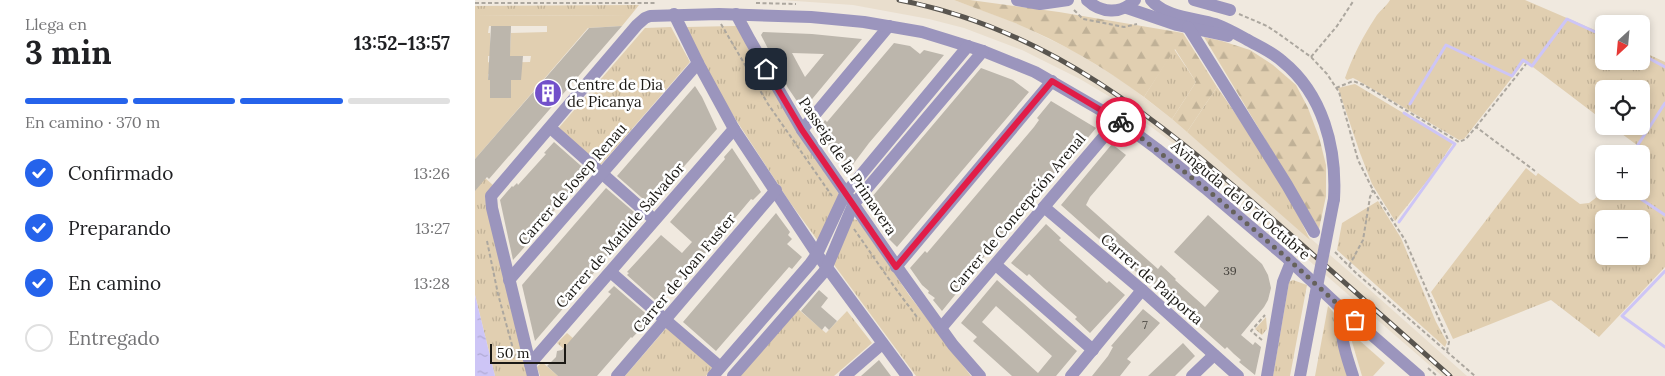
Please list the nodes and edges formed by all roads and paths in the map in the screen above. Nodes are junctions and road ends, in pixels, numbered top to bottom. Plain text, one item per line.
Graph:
1 (1017, 0) edge
2 (1068, 0) edge
3 (1082, 0) edge
4 (1087, 0) edge
5 (1151, 0) edge
6 (1194, 0) edge
7 (1354, 0) edge
8 (1209, 2) edge
9 (475, 3) edge
10 (754, 3) dead end
11 (647, 4) junction
12 (656, 4) dead end
13 (799, 4) dead end
14 (1131, 4) edge
15 (1230, 10) dead end
16 (643, 13) junction
17 (674, 14) junction
18 (736, 14) junction
19 (1083, 19) dead end
20 (720, 23) dead end
21 (889, 26) junction
22 (1124, 27) dead end
23 (1188, 27) junction
24 (1246, 39) junction
25 (968, 46) junction
26 (983, 51) junction
27 (1311, 57) dead end
28 (698, 63) junction
29 (1526, 64) dead end
30 (1052, 81) junction
31 (1336, 88) dead end
32 (1118, 120) junction
33 (1476, 127) junction
34 (735, 129) junction
35 (802, 130) junction
36 (554, 132) dead end
37 (1535, 171) dead end
38 (776, 190) junction
39 (839, 196) junction
40 (853, 205) junction
41 (1044, 207) junction
42 (650, 216) dead end
43 (1314, 232) dead end
44 (487, 239) dead end
45 (1335, 252) dead end
46 (817, 254) junction
47 (1291, 262) junction
48 (996, 264) junction
49 (1349, 266) junction
50 (827, 267) junction
51 (896, 267) junction
52 (614, 275) dead end
53 (509, 280) junction
54 (1142, 290) junction
55 (1343, 310) junction
56 (1268, 312) dead end
57 (1359, 324) junction
58 (941, 328) junction
59 (1341, 332) junction
60 (882, 344) junction
61 (1267, 344) dead end
62 (1093, 350) junction
63 (1447, 352) junction
64 (1214, 355) junction
65 (516, 358) dead end
66 (532, 370) edge
67 (716, 370) edge
68 (617, 376) edge
69 (733, 376) edge
70 (845, 376) edge
71 (907, 376) edge
72 (980, 376) edge
73 (1071, 376) edge
74 (1191, 376) edge
75 (1238, 376) edge
76 (1267, 376) edge
77 (1300, 376) edge
78 (1353, 376) edge
79 (1419, 376) edge
80 (1475, 376) edge

1 - 2 street
3 - 4 street
4 - 14 street
5 - 24 street
6 - 8 street
7 - 27 path
8 - 15 street
9 - 11 path
10 - 13 path
11 - 12 path
11 - 16 path
14 - 23 street
16 - 17 street, Avinguda del 9 d'Octubre
16 - 53 street
17 - 18 street, Avinguda del 9 d'Octubre
17 - 28 street
18 - 21 street, Avinguda del 9 d'Octubre
18 - 35 street, Passeig de la Primavera
19 - 22 path
20 - 39 path
21 - 25 street, Avinguda del 9 d'Octubre
21 - 35 street
23 - 24 street
23 - 43 street
24 - 77 street, bridge
25 - 26 street, Avinguda del 9 d'Octubre
25 - 39 street
26 - 30 street, Avinguda del 9 d'Octubre
26 - 40 street
28 - 34 street
28 - 53 street, Carrer de Josep Renau
29 - 33 path
30 - 32 street, Avinguda del 9 d'Octubre
30 - 51 street
31 - 33 path
32 - 41 street, Carrer de Concepción Arenal
32 - 47 street, Avinguda del 9 d'Octubre
33 - 37 path
34 - 38 street
34 - 66 street, Carrer de Matilde Salvador
35 - 39 street, Passeig de la Primavera
36 - 42 street
38 - 46 street
38 - 68 street, Carrer de Joan Fuster
39 - 40 street, Passeig de la Primavera
39 - 46 street
40 - 50 street
40 - 51 street, Passeig de la Primavera
41 - 48 street, Carrer de Concepción Arenal
41 - 54 street, Carrer de Paiporta
44 - 65 path
45 - 49 path
46 - 50 street
46 - 67 street
47 - 55 street, Avinguda del 9 d'Octubre
47 - 76 street
48 - 58 street, Carrer de Concepción Arenal
48 - 62 street
49 - 63 path
49 - 63 path
50 - 60 street
50 - 69 street
51 - 58 street, Passeig de la Primavera
52 - 67 street
53 - 66 street
54 - 62 street
54 - 64 street, Carrer de Paiporta
55 - 57 street, Avinguda del 9 d'Octubre
55 - 59 street
56 - 61 path
57 - 59 street
57 - 79 street, Avinguda del 9 d'Octubre
58 - 72 street, Passeig de la Primavera
59 - 78 street
60 - 70 street
60 - 71 street
62 - 73 street
63 - 80 path
64 - 74 street
64 - 75 street, Carrer de Paiporta

